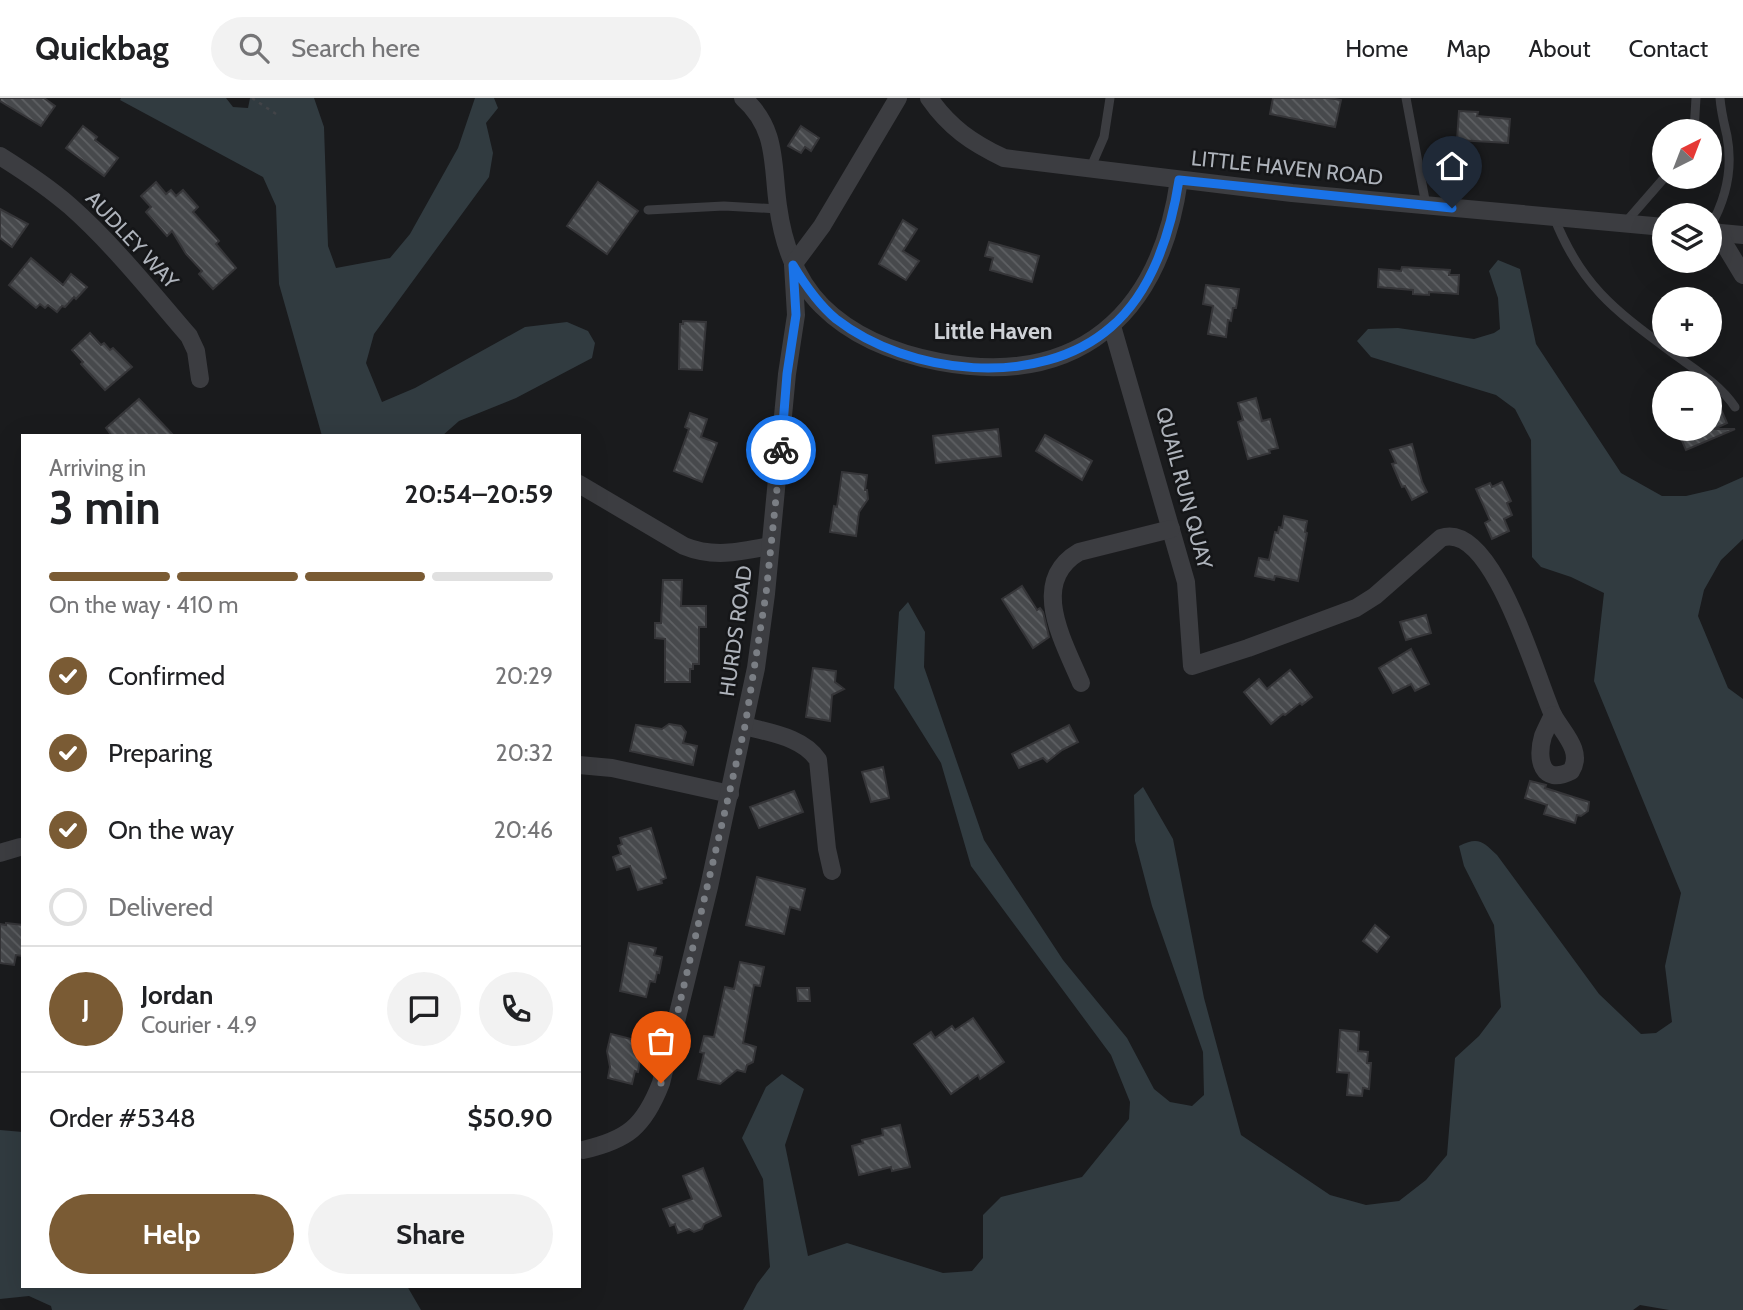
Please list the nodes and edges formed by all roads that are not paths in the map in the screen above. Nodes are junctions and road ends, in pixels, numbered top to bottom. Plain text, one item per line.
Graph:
1 (743, 98) edge
2 (898, 98) edge
3 (929, 98) edge
4 (1110, 98) edge
5 (1406, 98) edge
6 (1696, 98) edge
7 (1720, 98) edge
8 (1695, 119) edge
9 (0, 156) edge
10 (1090, 169) junction
11 (1179, 180) junction
12 (1655, 189) edge
13 (1722, 203) edge
14 (1426, 205) junction
15 (778, 209) junction
16 (648, 210) dead end
17 (1554, 217) junction
18 (1624, 224) junction
19 (1652, 227) edge
20 (1722, 232) edge
21 (1743, 235) edge
22 (1722, 245) edge
23 (793, 265) junction
24 (1743, 275) edge
25 (1112, 326) junction
26 (200, 379) dead end
27 (1735, 407) dead end
28 (581, 485) edge
29 (1171, 529) junction
30 (770, 546) junction
31 (1081, 683) dead end
32 (1553, 715) dead end
33 (745, 726) junction
34 (581, 765) edge
35 (730, 794) junction
36 (21, 847) edge
37 (0, 853) edge
38 (832, 871) dead end
39 (583, 1150) dead end

1 - 15 street
2 - 23 street
3 - 10 street, LITTLE HAVEN ROAD
4 - 10 lane
5 - 14 lane
6 - 8 lane
7 - 13 lane
9 - 26 street, AUDLEY WAY
10 - 11 street, LITTLE HAVEN ROAD
11 - 14 street, LITTLE HAVEN ROAD
11 - 25 street
12 - 18 lane
14 - 17 street, LITTLE HAVEN ROAD
15 - 16 lane
15 - 23 street
17 - 18 street, LITTLE HAVEN ROAD
17 - 27 lane
18 - 19 street, LITTLE HAVEN ROAD
20 - 21 street
22 - 24 street
23 - 25 street
23 - 30 street, HURDS ROAD
25 - 29 street, QUAIL RUN QUAY
28 - 30 street
29 - 31 street
29 - 32 street, QUAIL RUN QUAY
30 - 33 street, HURDS ROAD
33 - 35 street, HURDS ROAD
33 - 38 street
34 - 35 street
35 - 39 street, HURDS ROAD
36 - 37 street

